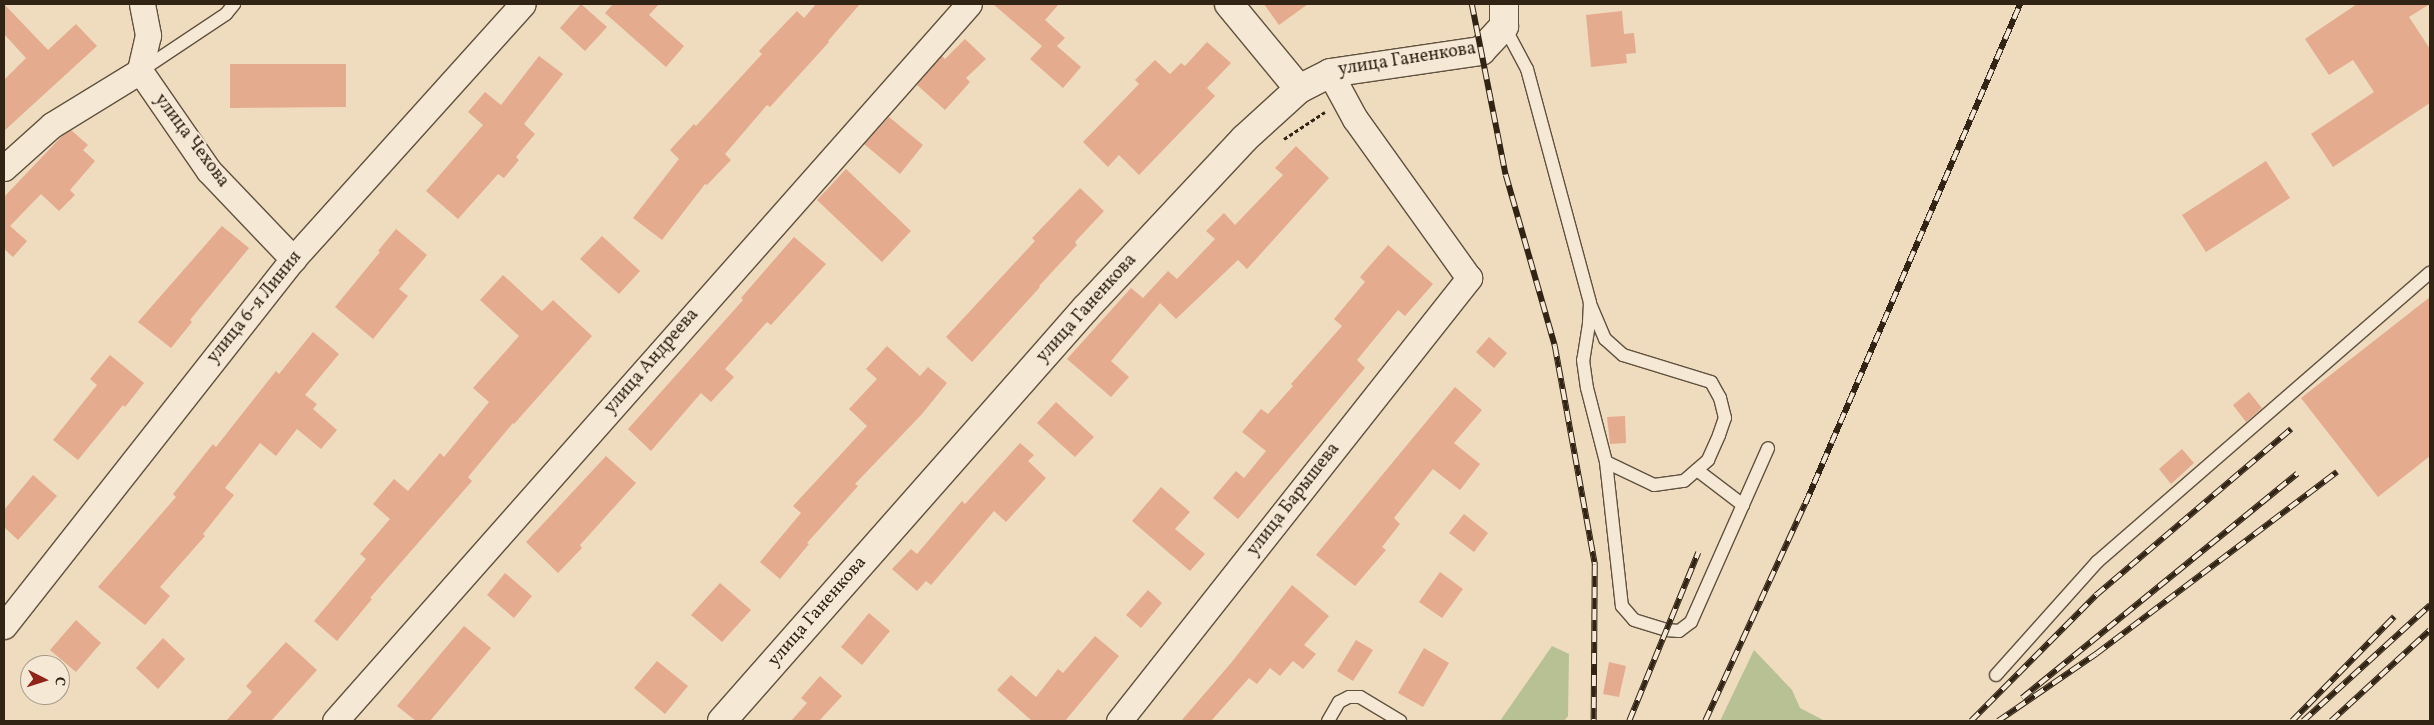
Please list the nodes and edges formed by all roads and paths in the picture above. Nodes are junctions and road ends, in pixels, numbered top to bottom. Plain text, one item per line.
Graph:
1 (142, 4) edge
2 (234, 4) edge
3 (523, 4) edge
4 (969, 4) edge
5 (1229, 4) edge
6 (1504, 15) edge
7 (140, 71) junction
8 (1330, 73) junction
9 (1299, 89) junction
10 (4, 168) edge
11 (293, 259) junction
12 (2430, 273) edge
13 (1590, 303) junction
14 (1768, 448) dead end
15 (1606, 462) junction
16 (1697, 470) junction
17 (1744, 505) junction
18 (4, 626) edge
19 (1996, 675) dead end
20 (1126, 719) edge
21 (335, 721) edge
22 (722, 721) edge
23 (1328, 721) edge
24 (1400, 721) edge

1 - 7 street
2 - 7 lane
3 - 11 street, улица 6-я Линия
4 - 21 street, улица Андреева
5 - 9 street
6 - 8 street, улица Ганенкова
6 - 13 lane
7 - 10 street
7 - 11 street, улица Чехова
8 - 9 street, улица Ганенкова
8 - 20 street, улица Барышева
9 - 22 street, улица Ганенкова
11 - 18 street, улица 6-я Линия
12 - 19 lane
13 - 15 lane
13 - 16 lane
14 - 17 lane
15 - 16 lane
15 - 17 lane
16 - 17 lane
23 - 24 lane

